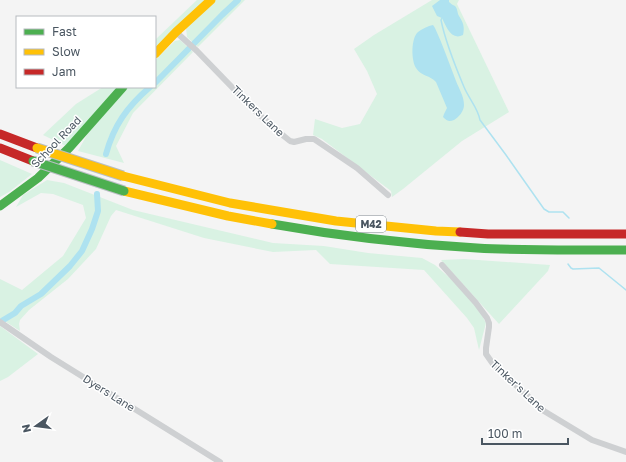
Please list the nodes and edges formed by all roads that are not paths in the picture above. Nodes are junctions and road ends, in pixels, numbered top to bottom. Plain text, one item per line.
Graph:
1 (211, 0) edge
2 (176, 32) junction
3 (156, 53) edge
4 (122, 88) edge
5 (0, 134) edge
6 (0, 148) edge
7 (388, 196) dead end
8 (0, 206) edge
9 (626, 234) edge
10 (626, 250) edge
11 (442, 265) dead end
12 (2, 323) edge
13 (626, 452) edge
14 (220, 462) edge

1 - 2 main road
2 - 3 main road
2 - 7 street, Tinkers Lane
4 - 8 main road, School Road
5 - 9 main road, M42, bridge
6 - 10 main road, M42, bridge
11 - 13 street, Tinker's Lane
12 - 14 street, Dyers Lane

